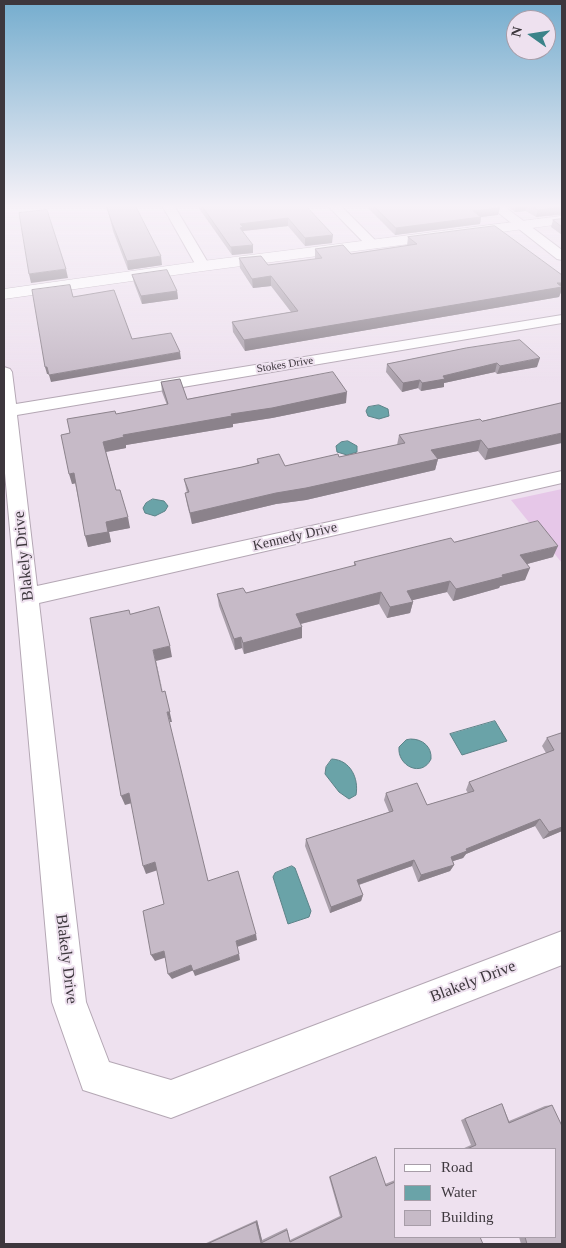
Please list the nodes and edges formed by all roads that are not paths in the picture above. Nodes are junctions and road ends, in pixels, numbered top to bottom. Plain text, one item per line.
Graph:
1 (209, 265) edge
2 (203, 266) joint
3 (4, 294) edge
4 (562, 319) edge
5 (4, 372) edge
6 (8, 411) junction
7 (562, 477) edge
8 (28, 597) junction
9 (562, 948) edge

1 - 2 street
2 - 3 street
4 - 6 street, Stokes Drive
5 - 6 street, Blakely Drive
6 - 8 street, Blakely Drive
7 - 8 street, Kennedy Drive
8 - 9 street, Blakely Drive

